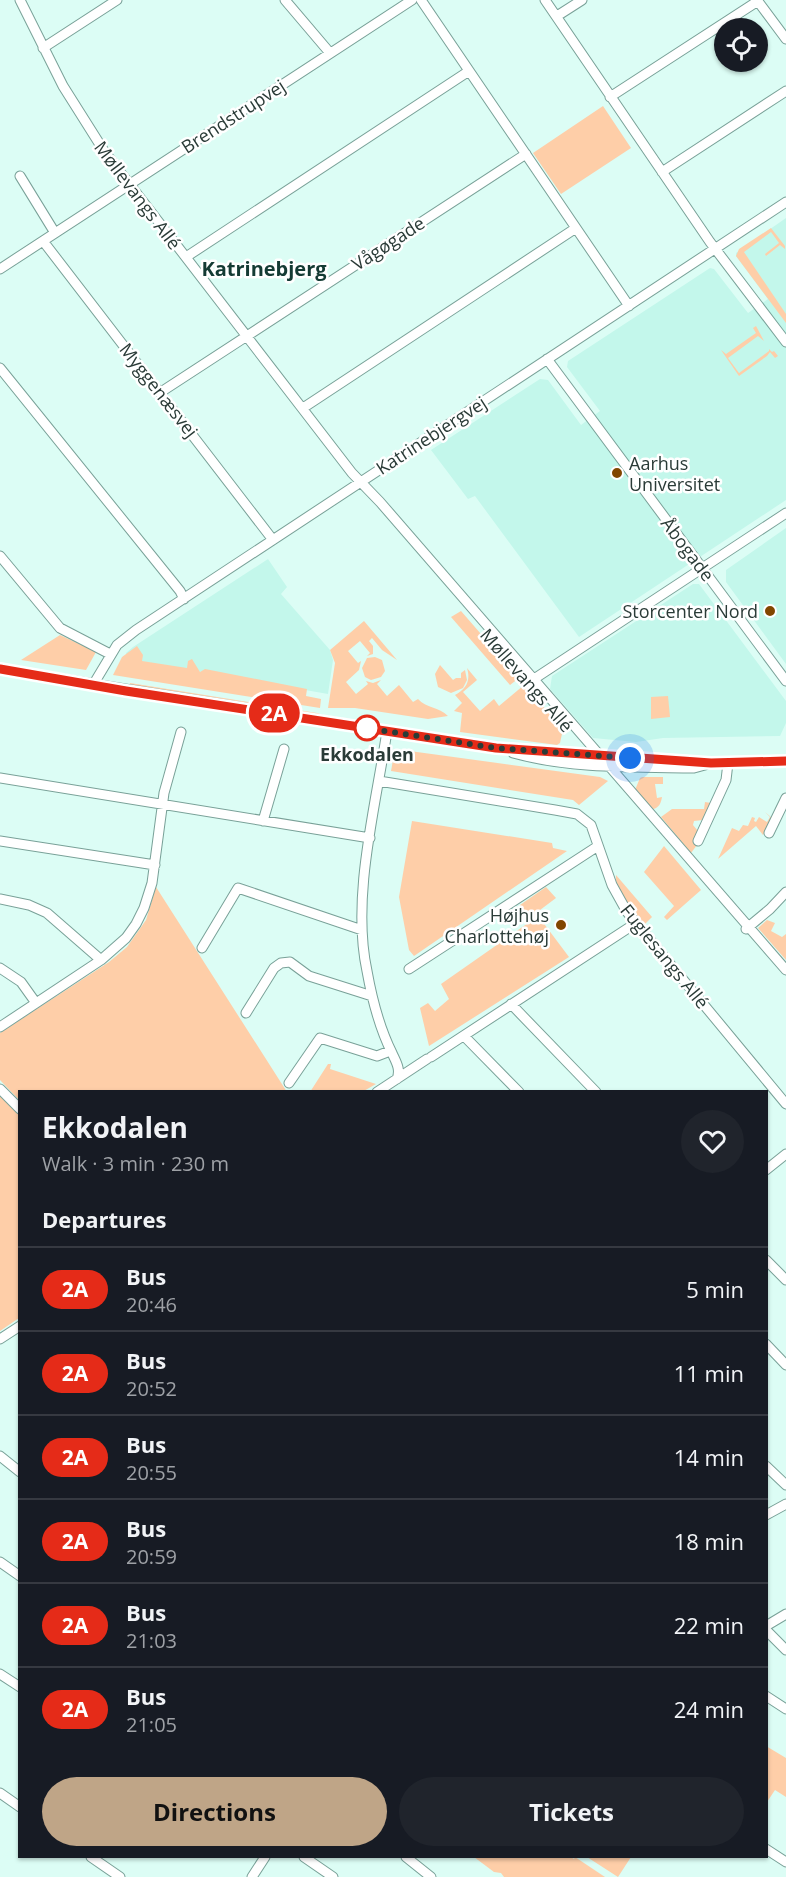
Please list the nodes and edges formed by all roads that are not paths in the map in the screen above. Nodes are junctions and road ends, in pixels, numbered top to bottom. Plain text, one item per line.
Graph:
1 (20, 0) edge
2 (117, 0) edge
3 (285, 0) edge
4 (412, 0) edge
5 (421, 0) edge
6 (545, 0) edge
7 (582, 0) edge
8 (757, 1) edge
9 (557, 16) junction
10 (786, 39) edge
11 (43, 48) junction
12 (330, 53) junction
13 (469, 71) junction
14 (786, 91) edge
15 (610, 97) junction
16 (526, 154) junction
17 (662, 172) junction
18 (20, 176) dead end
19 (129, 184) junction
20 (786, 202) edge
21 (576, 228) junction
22 (55, 233) junction
23 (43, 241) junction
24 (716, 249) junction
25 (186, 257) junction
26 (0, 269) edge
27 (629, 306) junction
28 (247, 337) junction
29 (786, 342) edge
30 (547, 359) junction
31 (0, 368) edge
32 (161, 392) junction
33 (303, 408) junction
34 (363, 486) junction
35 (786, 513) edge
36 (268, 533) junction
37 (0, 556) edge
38 (702, 568) junction
39 (184, 599) junction
40 (110, 654) junction
41 (0, 669) edge
42 (534, 679) junction
43 (786, 681) edge
44 (93, 685) junction
45 (387, 731) junction
46 (181, 732) dead end
47 (284, 749) dead end
48 (600, 761) junction
49 (786, 761) edge
50 (728, 763) junction
51 (0, 778) edge
52 (379, 781) junction
53 (786, 798) edge
54 (163, 804) junction
55 (263, 821) junction
56 (769, 833) dead end
57 (370, 838) junction
58 (0, 841) edge
59 (698, 841) dead end
60 (598, 846) junction
61 (155, 865) junction
62 (786, 892) edge
63 (0, 899) edge
64 (636, 923) junction
65 (746, 928) junction
66 (362, 930) junction
67 (202, 948) dead end
68 (100, 960) junction
69 (0, 968) edge
70 (409, 969) dead end
71 (786, 970) edge
72 (786, 978) edge
73 (372, 996) junction
74 (36, 1003) junction
75 (511, 1005) junction
76 (246, 1013) dead end
77 (0, 1027) edge
78 (464, 1036) junction
79 (390, 1050) junction
80 (397, 1078) junction
81 (289, 1083) dead end
82 (0, 1089) edge
83 (380, 1090) edge
84 (517, 1090) edge
85 (594, 1090) edge
86 (786, 1104) edge
87 (18, 1107) edge
88 (786, 1154) edge
89 (768, 1168) edge
90 (768, 1262) edge
91 (786, 1280) edge
92 (18, 1327) edge
93 (0, 1339) edge
94 (768, 1346) edge
95 (786, 1365) edge
96 (0, 1456) edge
97 (768, 1468) edge
98 (18, 1470) edge
99 (786, 1485) edge
100 (786, 1504) edge
101 (768, 1514) edge
102 (0, 1562) edge
103 (18, 1575) edge
104 (786, 1614) edge
105 (768, 1627) edge
106 (768, 1630) edge
107 (786, 1650) edge
108 (0, 1674) edge
109 (18, 1686) edge
110 (768, 1697) edge
111 (786, 1709) edge
112 (0, 1793) edge
113 (18, 1806) edge
114 (768, 1850) edge
115 (92, 1858) edge
116 (262, 1858) edge
117 (305, 1858) edge
118 (407, 1858) edge
119 (786, 1862) edge
120 (120, 1877) edge
121 (252, 1877) edge
122 (333, 1877) edge
123 (431, 1877) edge

1 - 11 street, Møllevangs Allé
2 - 11 street
3 - 12 street
4 - 12 street, Brendstrupvej
5 - 13 street
6 - 9 street
7 - 9 street
8 - 10 street
8 - 15 street
9 - 15 street
11 - 19 street, Møllevangs Allé
12 - 19 street, Brendstrupvej
13 - 16 street
13 - 25 street
14 - 17 street
15 - 17 street
16 - 21 street
16 - 28 street, Vågøgade
17 - 24 street
18 - 22 street
19 - 22 street, Brendstrupvej
19 - 25 street, Møllevangs Allé
20 - 24 street, Katrinebjergvej
21 - 27 street
21 - 33 street
22 - 23 street, Brendstrupvej
23 - 26 street, Brendstrupvej
23 - 32 street, Myggenæsvej
24 - 27 street, Katrinebjergvej
24 - 29 street
25 - 28 street, Møllevangs Allé
27 - 30 street, Katrinebjergvej
28 - 32 street, Vågøgade
28 - 33 street, Møllevangs Allé
30 - 34 street, Katrinebjergvej
30 - 38 street, Åbogade
31 - 39 street
32 - 36 street, Myggenæsvej
33 - 34 street, Møllevangs Allé
34 - 36 street, Katrinebjergvej
34 - 42 street, Møllevangs Allé
34 - 48 street, Møllevangs Allé
35 - 38 street
36 - 39 street, Katrinebjergvej
37 - 40 street
38 - 42 street
38 - 43 street, Åbogade
39 - 40 street, Katrinebjergvej
40 - 44 street, Katrinebjergvej
41 - 44 street
42 - 48 street, Møllevangs Allé
44 - 45 street
45 - 48 street
45 - 52 street
46 - 54 street
47 - 55 street
48 - 50 street
48 - 65 street, Møllevangs Allé
49 - 50 street
50 - 59 street
51 - 54 street
52 - 57 street
52 - 60 street, Fuglesangs Allé
53 - 56 street
54 - 55 street
54 - 61 street
55 - 57 street
57 - 66 street
58 - 61 street
60 - 64 street, Fuglesangs Allé
60 - 70 street
61 - 68 street
62 - 65 street
63 - 68 street
64 - 75 street
64 - 86 street, Fuglesangs Allé
65 - 71 street, Møllevangs Allé
65 - 72 street, Møllevangs Allé
66 - 67 street
66 - 73 street
68 - 74 street
69 - 74 street
73 - 76 street
73 - 79 street
74 - 77 street
75 - 78 street
75 - 85 street
78 - 80 street
78 - 84 street
79 - 80 street
79 - 81 street
80 - 83 street
82 - 87 street
88 - 89 street
90 - 91 street
92 - 93 street
94 - 95 street
96 - 98 street
97 - 99 street
100 - 101 street
102 - 103 street
104 - 105 street
106 - 107 street
108 - 109 street
110 - 111 street
112 - 113 street
114 - 119 street
115 - 120 street
116 - 121 street
117 - 122 street
118 - 123 street

